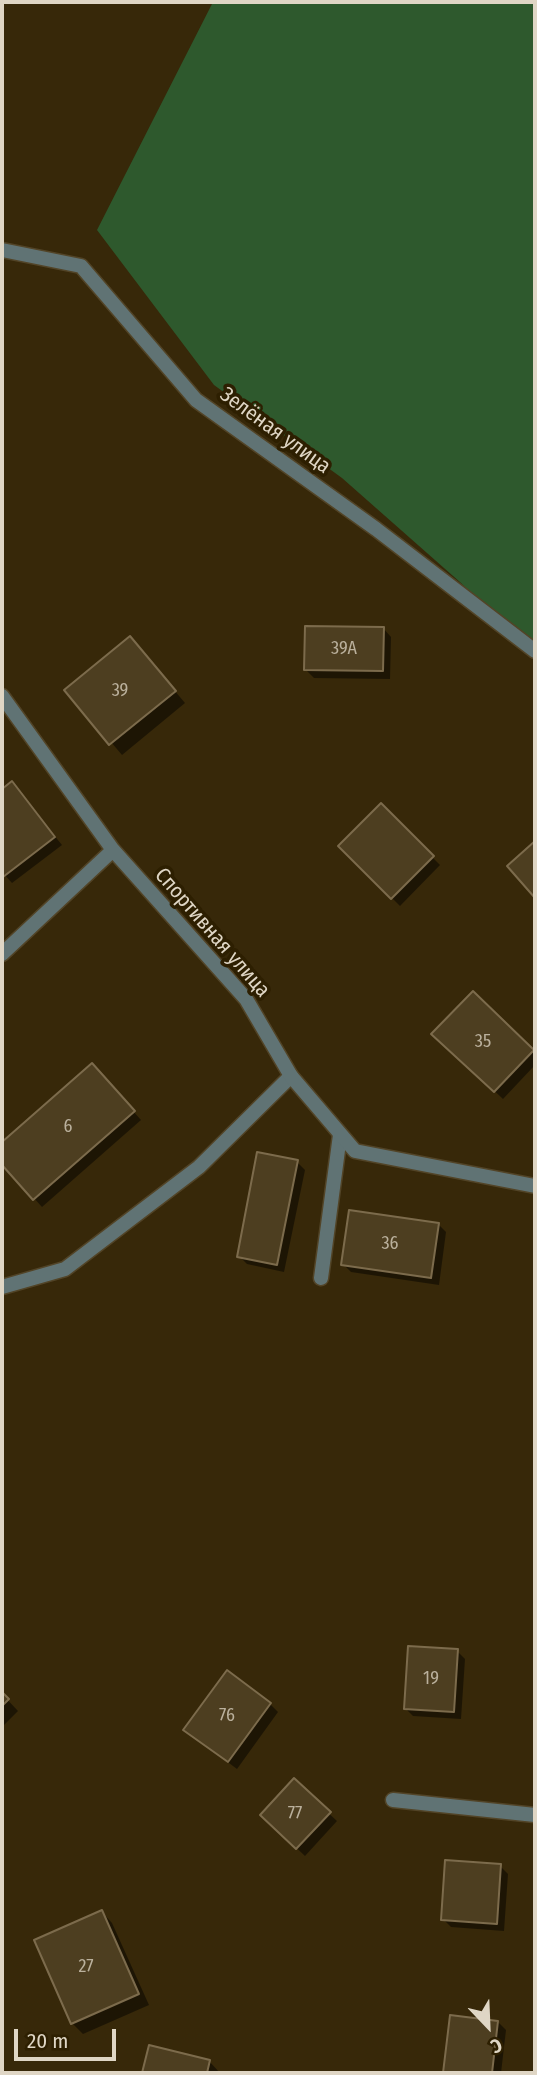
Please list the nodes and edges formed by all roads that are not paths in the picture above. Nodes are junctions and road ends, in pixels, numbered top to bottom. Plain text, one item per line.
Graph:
1 (2, 250) edge
2 (535, 651) edge
3 (2, 696) edge
4 (113, 850) junction
5 (2, 954) edge
6 (291, 1076) junction
7 (341, 1135) junction
8 (535, 1186) edge
9 (321, 1278) dead end
10 (2, 1287) edge
11 (393, 1800) dead end
12 (535, 1815) edge

1 - 2 street, Зелёная улица
3 - 4 street, Спортивная улица
4 - 5 street
4 - 6 street, Спортивная улица
6 - 7 street, Спортивная улица
6 - 10 street
7 - 8 street, Спортивная улица
7 - 9 street
11 - 12 street

